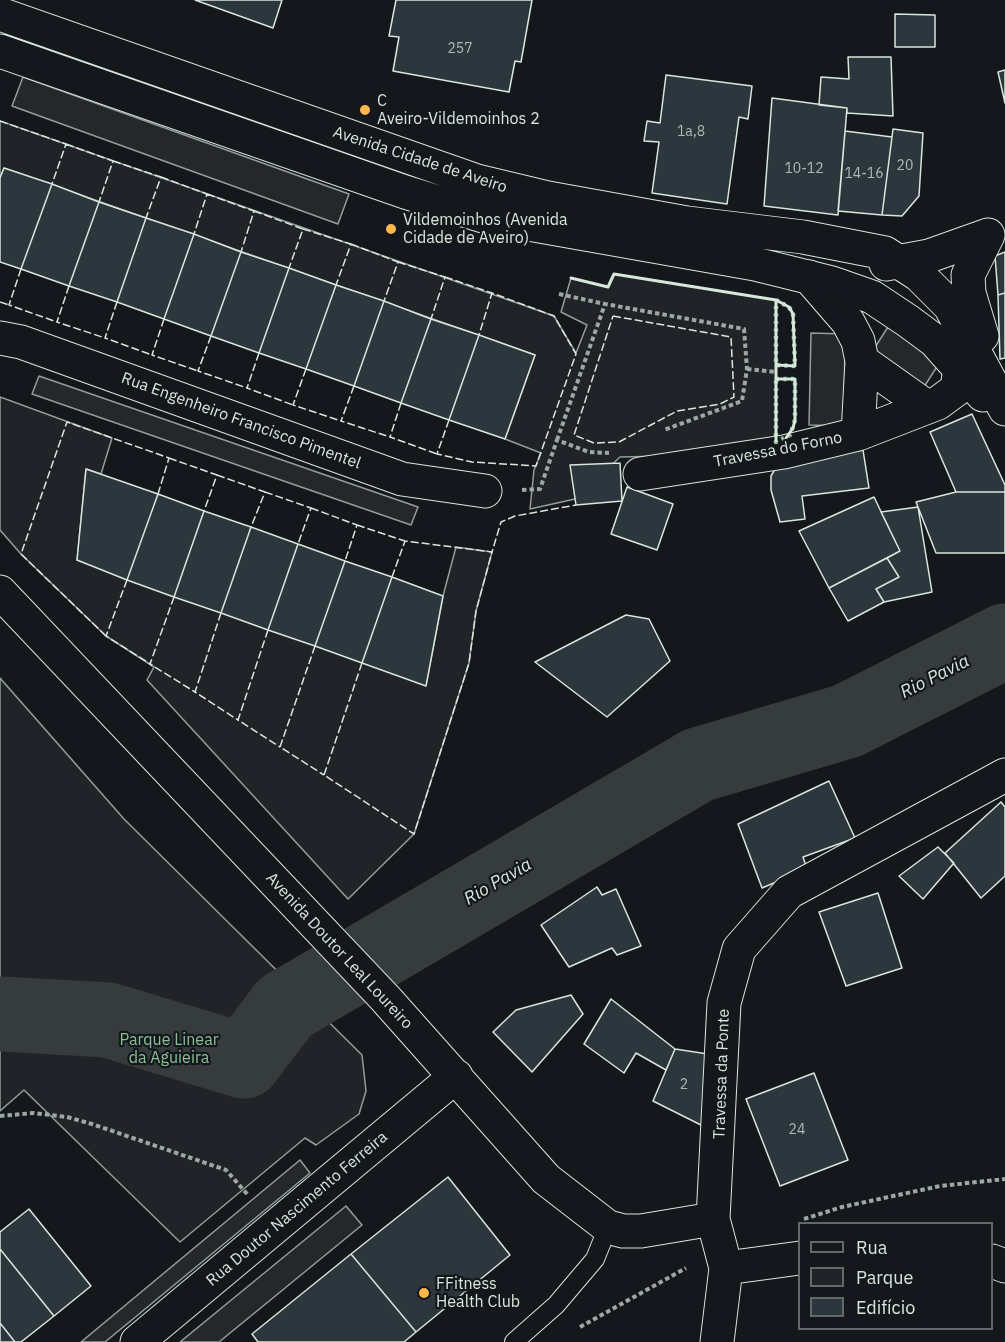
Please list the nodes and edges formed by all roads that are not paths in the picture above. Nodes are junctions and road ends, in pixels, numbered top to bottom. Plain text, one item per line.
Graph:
1 (5, 16) edge
2 (2, 52) edge
3 (903, 263) junction
4 (755, 264) junction
5 (809, 277) junction
6 (0, 338) edge
7 (862, 361) junction
8 (960, 368) junction
9 (1005, 396) edge
10 (927, 407) junction
11 (1005, 409) edge
12 (1005, 422) edge
13 (858, 434) junction
14 (628, 464) road end
15 (485, 491) road end
16 (0, 592) edge
17 (1005, 775) edge
18 (456, 1077) junction
19 (713, 1220) junction
20 (608, 1227) junction
21 (798, 1258) edge
22 (726, 1268) junction
23 (137, 1342) edge
24 (514, 1342) edge
25 (717, 1342) edge

1 - 3 street, Avenida Cidade de Aveiro
2 - 4 street, Avenida Cidade de Aveiro
3 - 4 street, Avenida Cidade de Aveiro
3 - 9 street, Avenida Cidade de Aveiro
3 - 11 street, Avenida Cidade de Aveiro
4 - 5 street, Avenida Cidade de Aveiro
5 - 7 street
5 - 8 street, Avenida Cidade de Aveiro
6 - 15 street, Rua Engenheiro Francisco Pimentel
7 - 10 street
7 - 13 street
8 - 10 street, Travessa do Forno
8 - 12 street, Avenida Cidade de Aveiro
10 - 13 street, Travessa do Forno
13 - 14 street, Travessa do Forno
16 - 18 street, Avenida Doutor Leal Loureiro
17 - 19 street, Travessa da Ponte
18 - 20 street, Avenida Doutor Leal Loureiro
18 - 23 street, Rua Doutor Nascimento Ferreira
19 - 20 street, Avenida Doutor Leal Loureiro
19 - 22 street, Travessa da Ponte
20 - 24 lane
21 - 22 street
22 - 25 street

